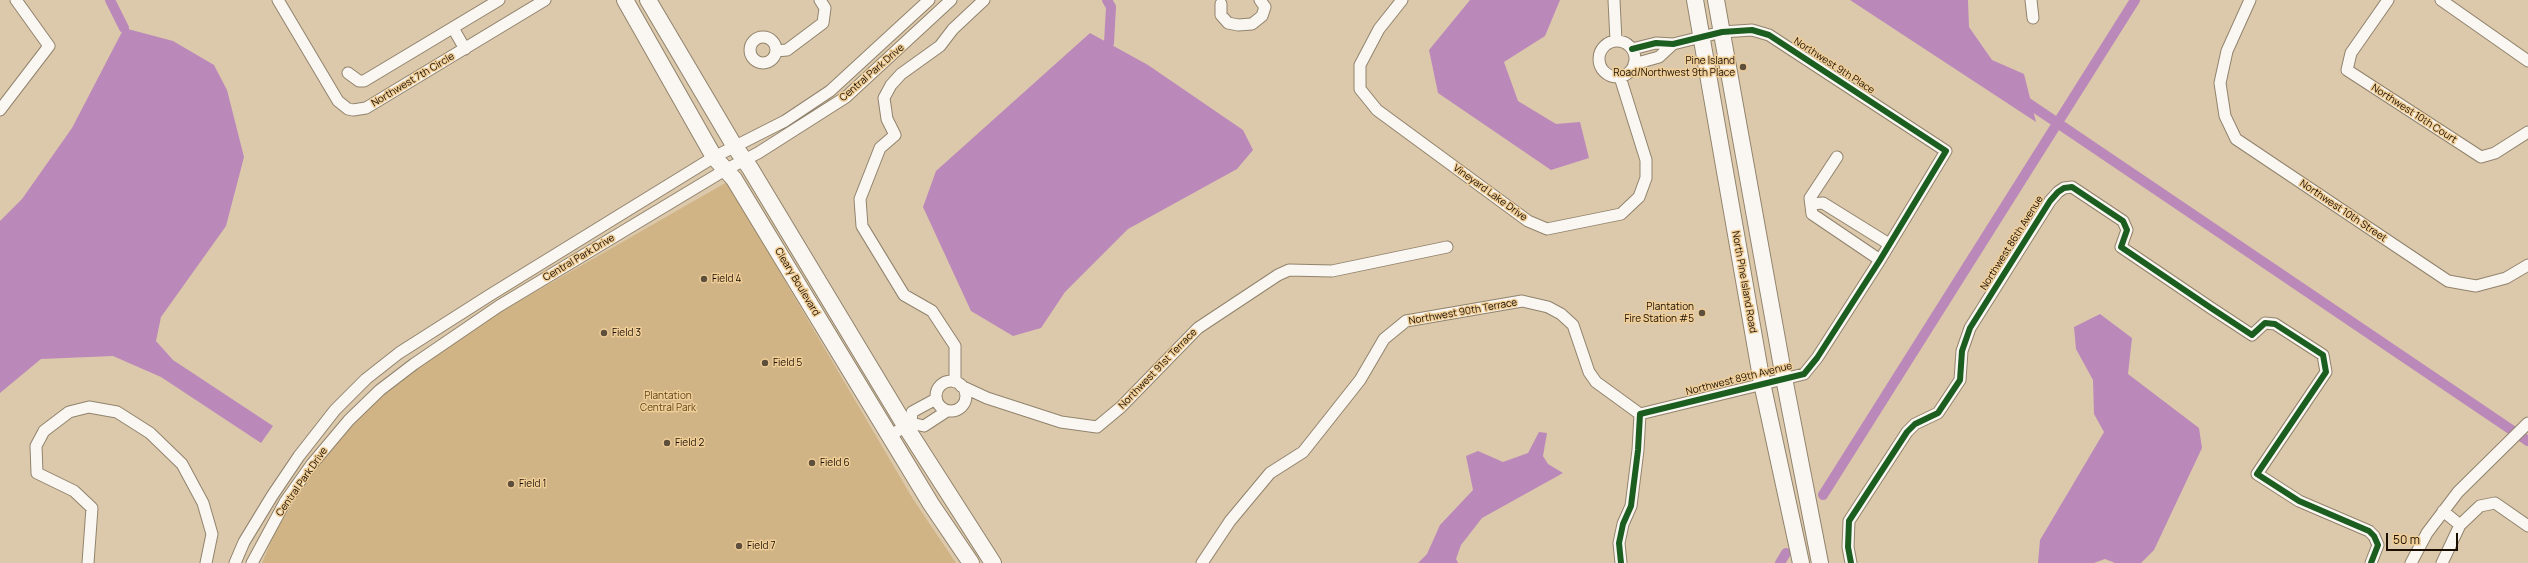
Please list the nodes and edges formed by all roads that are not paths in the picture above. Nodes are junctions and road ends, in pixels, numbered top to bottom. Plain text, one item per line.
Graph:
1 (16, 0) edge
2 (278, 0) edge
3 (499, 0) edge
4 (545, 0) edge
5 (625, 0) edge
6 (648, 0) edge
7 (820, 0) edge
8 (929, 0) edge
9 (951, 0) edge
10 (984, 0) edge
11 (1260, 0) edge
12 (1402, 0) edge
13 (1614, 0) edge
14 (1695, 0) edge
15 (1716, 0) edge
16 (2031, 0) edge
17 (2250, 0) edge
18 (2388, 0) edge
19 (2441, 0) edge
20 (1220, 1) edge
21 (2033, 18) dead end
22 (453, 28) junction
23 (1722, 32) junction
24 (1700, 36) junction
25 (1616, 41) junction
26 (1673, 44) junction
27 (466, 49) junction
28 (1632, 49) junction
29 (776, 51) dead end
30 (2528, 61) edge
31 (1634, 64) junction
32 (348, 72) dead end
33 (1620, 77) junction
34 (0, 110) edge
35 (2528, 132) edge
36 (734, 147) junction
37 (1946, 151) joint
38 (714, 157) junction
39 (1837, 157) dead end
40 (744, 161) junction
41 (725, 170) junction
42 (1811, 204) junction
43 (1889, 244) junction
44 (1447, 248) dead end
45 (1880, 260) junction
46 (2528, 265) edge
47 (1784, 378) junction
48 (1762, 383) junction
49 (958, 384) junction
50 (987, 398) junction
51 (936, 399) junction
52 (963, 404) junction
53 (947, 411) junction
54 (1640, 414) junction
55 (2528, 424) edge
56 (908, 425) junction
57 (890, 435) junction
58 (2443, 511) junction
59 (2460, 525) junction
60 (2528, 526) edge
61 (88, 563) edge
62 (206, 563) edge
63 (235, 563) edge
64 (252, 563) edge
65 (971, 563) edge
66 (993, 563) edge
67 (1202, 563) edge
68 (1621, 563) edge
69 (1801, 563) edge
70 (1820, 563) edge
71 (1851, 563) edge
72 (2371, 563) edge
73 (2411, 563) edge
74 (2442, 563) edge

1 - 34 street
2 - 27 street, Northwest 7th Circle
3 - 22 street
4 - 27 street, Northwest 7th Circle
5 - 38 street, Cleary Boulevard
6 - 36 street, Cleary Boulevard
7 - 29 street
8 - 36 street, Central Park Drive
9 - 40 street, Central Park Drive
10 - 49 street
11 - 20 street
12 - 33 street, Vineyard Lake Drive
13 - 25 street
14 - 24 street, North Pine Island Road
15 - 23 street
16 - 21 street
17 - 46 street, Northwest 10th Street
18 - 35 street, Northwest 10th Court
19 - 30 street
22 - 27 street
22 - 32 street
23 - 24 street, Northwest 9th Place
23 - 37 street, Northwest 9th Place
23 - 47 street
24 - 26 street, Northwest 9th Place
24 - 48 street, North Pine Island Road
25 - 28 street
25 - 33 street
26 - 28 street
26 - 31 street
28 - 31 street
31 - 33 street
36 - 38 street, Central Park Drive
36 - 40 street, Cleary Boulevard
37 - 43 street, Northwest 89th Avenue
38 - 41 street, Cleary Boulevard
38 - 63 street, Central Park Drive
39 - 42 street
40 - 41 street, Central Park Drive
40 - 56 street, Cleary Boulevard
41 - 57 street, Cleary Boulevard
41 - 64 street, Central Park Drive
42 - 43 street
42 - 45 street
43 - 45 street, Northwest 89th Avenue
44 - 50 street, Northwest 91st Terrace
45 - 47 street, Northwest 89th Avenue
47 - 48 street, Northwest 89th Avenue
47 - 70 street
48 - 54 street, Northwest 89th Avenue
48 - 69 street, North Pine Island Road
49 - 50 street
49 - 51 street
49 - 52 street
50 - 52 street
51 - 53 street
51 - 56 street
52 - 53 street
53 - 56 street
54 - 67 street, Northwest 90th Terrace
54 - 68 street
55 - 58 street
56 - 57 street
56 - 66 street, Cleary Boulevard
57 - 65 street, Cleary Boulevard
58 - 59 street
58 - 73 street
59 - 60 street
59 - 74 street
61 - 62 street
71 - 72 street, Northwest 86th Avenue

